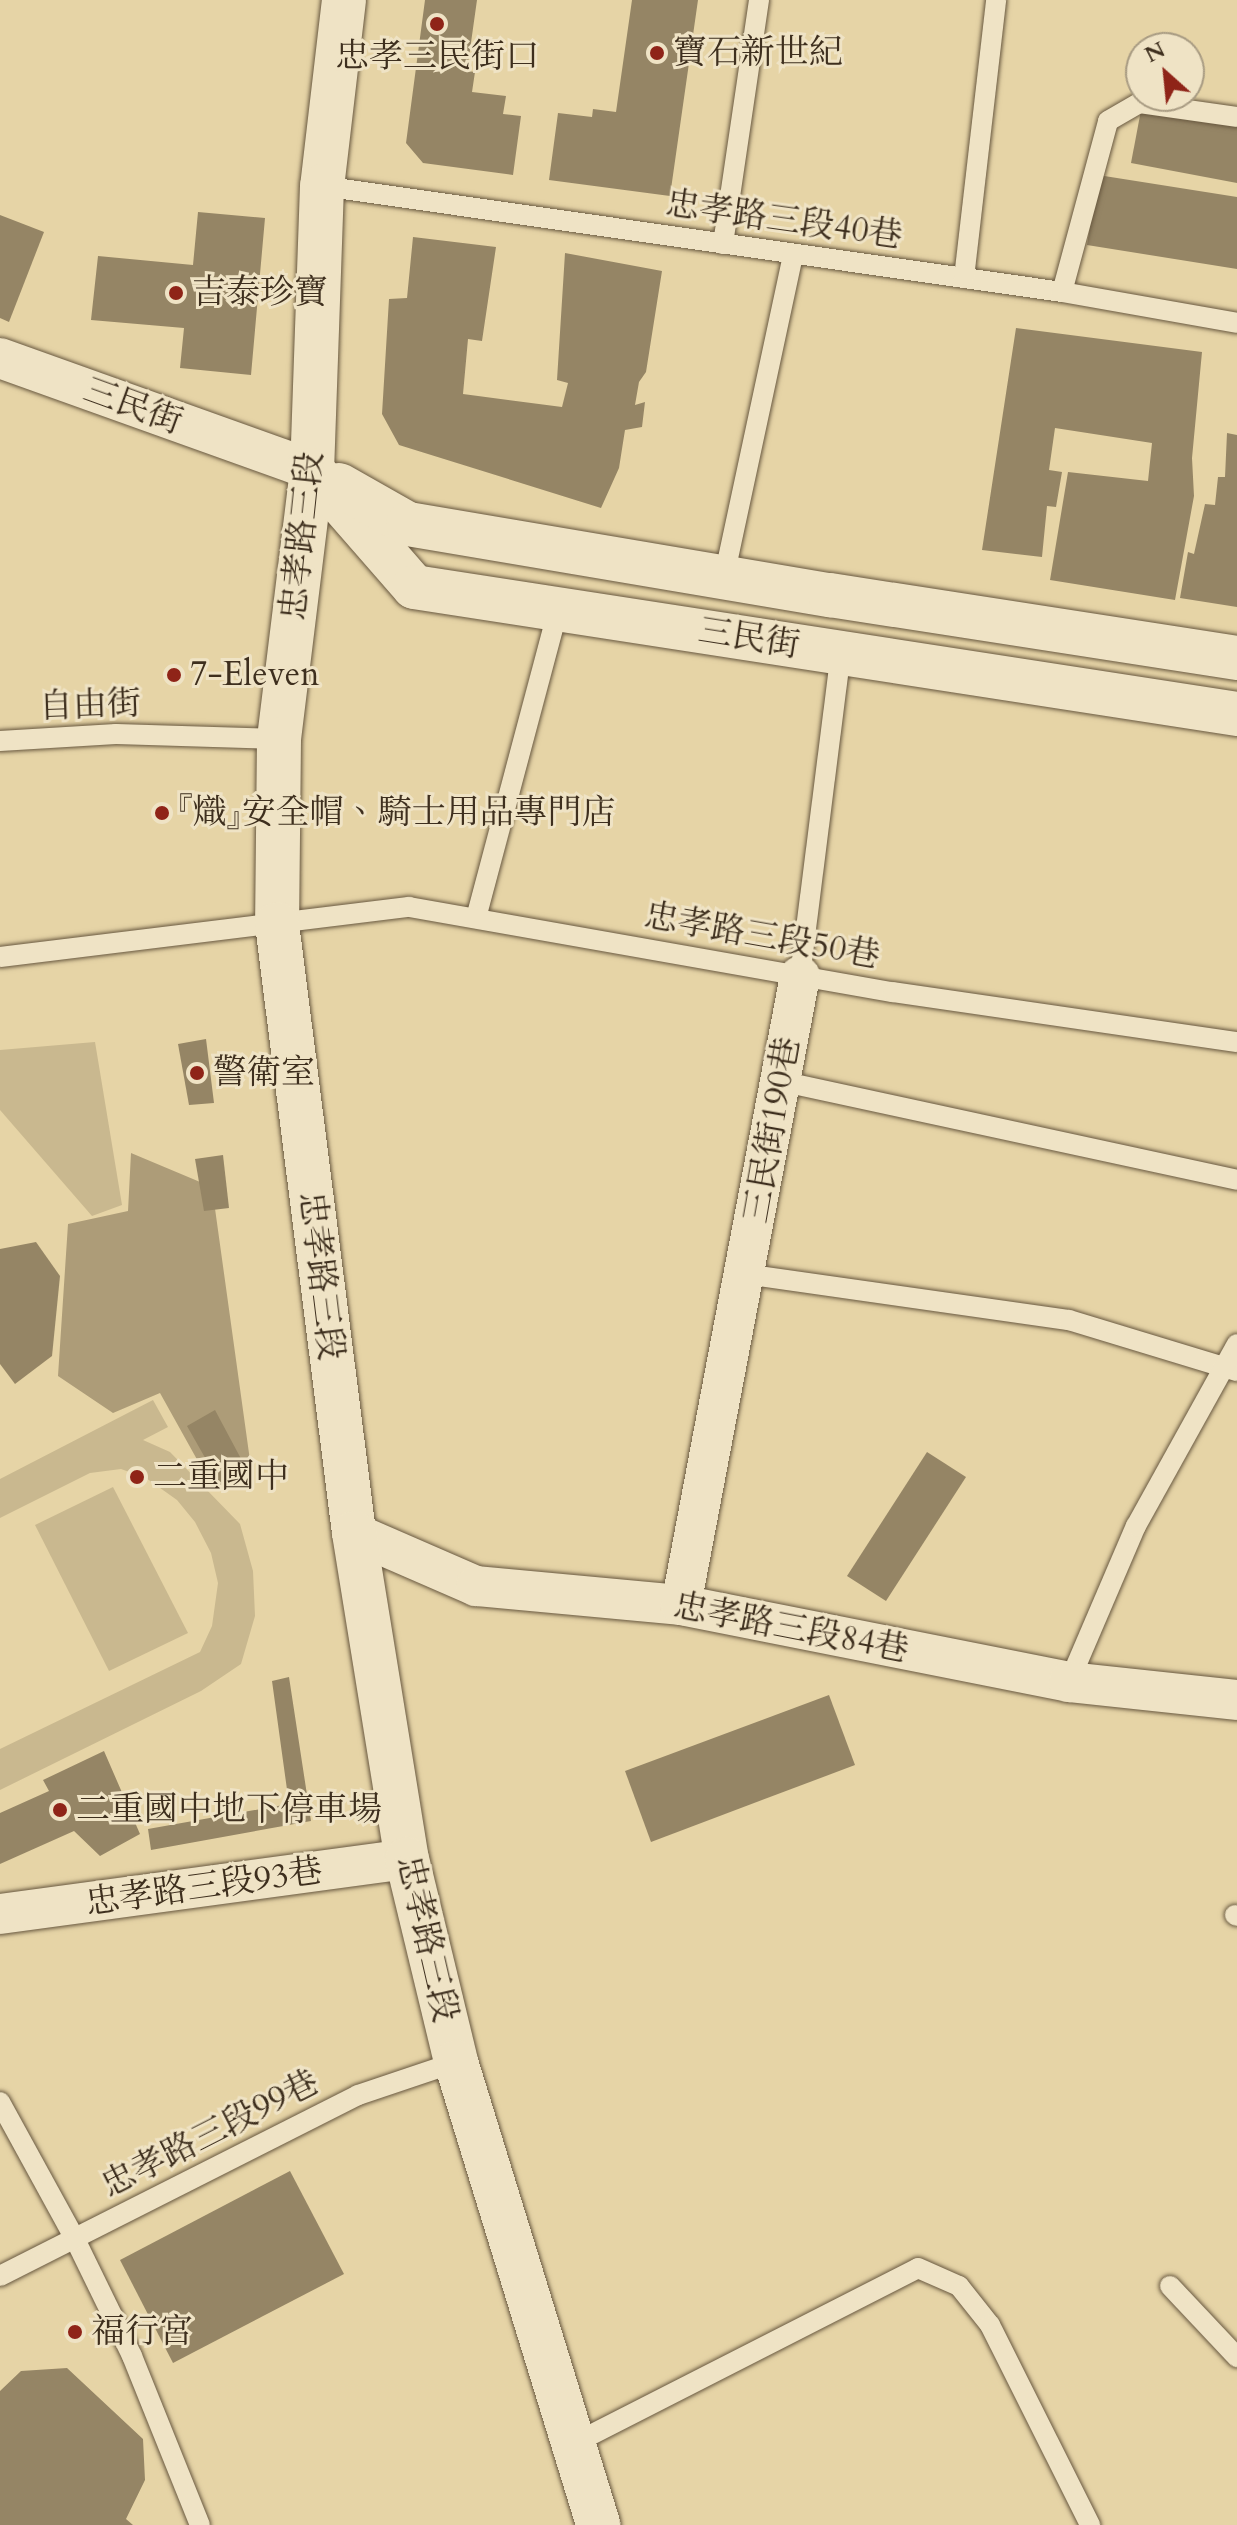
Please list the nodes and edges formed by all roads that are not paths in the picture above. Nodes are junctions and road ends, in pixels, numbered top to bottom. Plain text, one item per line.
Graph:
1 (344, 0) edge
2 (759, 0) edge
3 (996, 0) edge
4 (1237, 117) edge
5 (322, 186) junction
6 (723, 244) junction
7 (793, 254) junction
8 (964, 278) junction
9 (1062, 292) junction
10 (1237, 323) edge
11 (0, 358) edge
12 (312, 470) junction
13 (724, 577) junction
14 (558, 609) junction
15 (841, 652) junction
16 (1237, 658) edge
17 (1237, 714) edge
18 (279, 739) junction
19 (0, 741) edge
20 (476, 918) junction
21 (277, 924) junction
22 (0, 957) edge
23 (800, 976) junction
24 (1237, 1042) edge
25 (780, 1081) junction
26 (1237, 1180) edge
27 (745, 1274) junction
28 (1237, 1344) edge
29 (1230, 1370) edge
30 (354, 1533) junction
31 (681, 1605) junction
32 (1069, 1682) junction
33 (1237, 1700) edge
34 (407, 1859) junction
35 (0, 1914) edge
36 (456, 2062) junction
37 (0, 2102) edge
38 (75, 2239) junction
39 (0, 2276) edge
40 (1170, 2286) dead end
41 (1237, 2357) edge
42 (575, 2443) junction
43 (200, 2525) edge
44 (598, 2525) edge
45 (1090, 2525) edge

1 - 5 street, 忠孝路三段
2 - 6 lane
3 - 8 lane
4 - 9 lane
5 - 6 lane, 忠孝路三段40巷
5 - 12 street, 忠孝路三段
6 - 7 lane, 忠孝路三段40巷
7 - 8 lane, 忠孝路三段40巷
7 - 13 lane
8 - 9 lane, 忠孝路三段40巷
9 - 10 lane, 忠孝路三段40巷
11 - 12 street, 三民街
12 - 13 street, 三民街
12 - 14 street, 三民街
12 - 18 street, 忠孝路三段
13 - 16 street, 三民街
14 - 15 street, 三民街
14 - 20 lane
15 - 17 street, 三民街
15 - 23 lane, 三民街190巷
18 - 19 lane, 自由街
18 - 21 street, 忠孝路三段
20 - 21 lane, 忠孝路三段50巷
20 - 23 lane, 忠孝路三段50巷
21 - 22 lane, 忠孝路三段50巷
21 - 30 street, 忠孝路三段
23 - 24 lane, 忠孝路三段50巷
23 - 25 street, 三民街190巷
25 - 26 lane
25 - 27 street, 三民街190巷
27 - 29 lane
27 - 31 street, 三民街190巷
28 - 29 lane
29 - 32 lane
30 - 31 street, 忠孝路三段84巷
30 - 34 street, 忠孝路三段
31 - 32 street, 忠孝路三段84巷
32 - 33 street, 忠孝路三段84巷
34 - 35 street, 忠孝路三段93巷
34 - 36 street, 忠孝路三段
36 - 38 lane, 忠孝路三段99巷
36 - 42 street, 忠孝路三段
37 - 38 lane
38 - 39 lane, 忠孝路三段99巷
38 - 43 lane
40 - 41 lane
42 - 44 street, 忠孝路三段
42 - 45 lane

